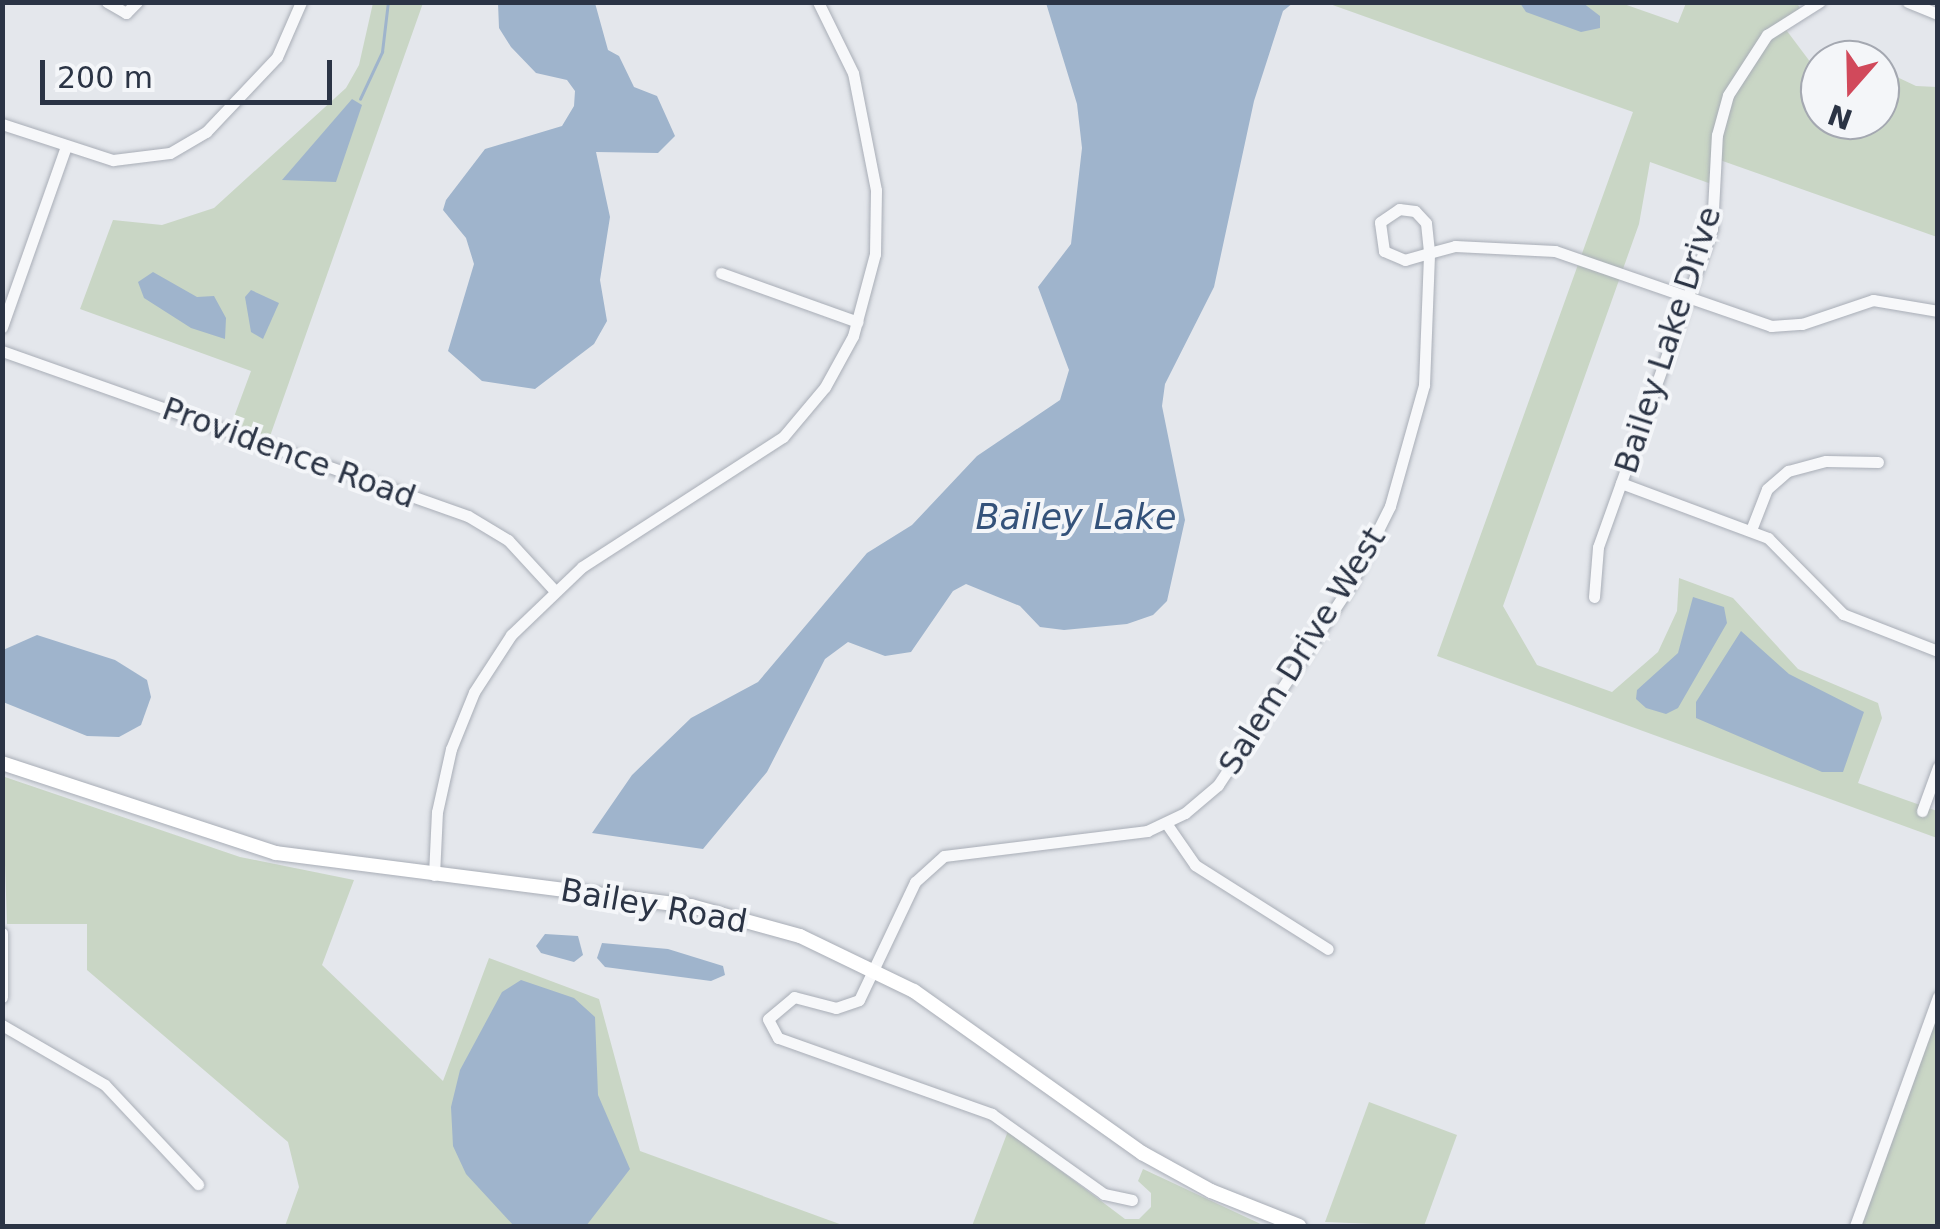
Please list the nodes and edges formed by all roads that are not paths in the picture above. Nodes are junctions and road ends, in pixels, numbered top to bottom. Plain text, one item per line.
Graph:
1 (107, 2) edge
2 (137, 2) edge
3 (301, 2) edge
4 (818, 2) edge
5 (1819, 2) edge
6 (1908, 2) edge
7 (1799, 6) edge
8 (1938, 14) edge
9 (2, 124) edge
10 (66, 146) junction
11 (1428, 253) junction
12 (722, 273) dead end
13 (1687, 299) junction
14 (1938, 312) edge
15 (858, 322) junction
16 (2, 328) edge
17 (2, 351) edge
18 (1878, 462) dead end
19 (1621, 483) junction
20 (1751, 530) junction
21 (554, 590) junction
22 (1594, 596) dead end
23 (1938, 651) edge
24 (2, 762) edge
25 (1938, 767) edge
26 (1922, 811) dead end
27 (1166, 824) junction
28 (434, 875) junction
29 (2, 932) edge
30 (1328, 949) dead end
31 (878, 970) junction
32 (2, 997) edge
33 (1938, 997) edge
34 (2, 1025) edge
35 (198, 1184) dead end
36 (1132, 1200) dead end
37 (1300, 1226) edge
38 (1855, 1226) edge

1 - 2 street
3 - 10 street
4 - 15 street
5 - 7 street, Bailey Lake Drive
6 - 8 street
7 - 13 street, Bailey Lake Drive
9 - 10 street
10 - 16 street
11 - 11 street, Salem Drive West
11 - 13 street
11 - 27 street, Salem Drive West
12 - 15 street
13 - 14 street
13 - 19 street, Bailey Lake Drive
15 - 21 street
17 - 21 street, Providence Road
18 - 20 street
19 - 20 street
19 - 22 street, Bailey Lake Drive
20 - 23 street
21 - 28 street
24 - 28 main road, Bailey Road
25 - 26 street
27 - 30 street
27 - 31 street, Salem Drive West
28 - 31 main road, Bailey Road
29 - 32 street
31 - 36 street, Salem Drive West
31 - 37 main road, Bailey Road
33 - 38 street
34 - 35 street

